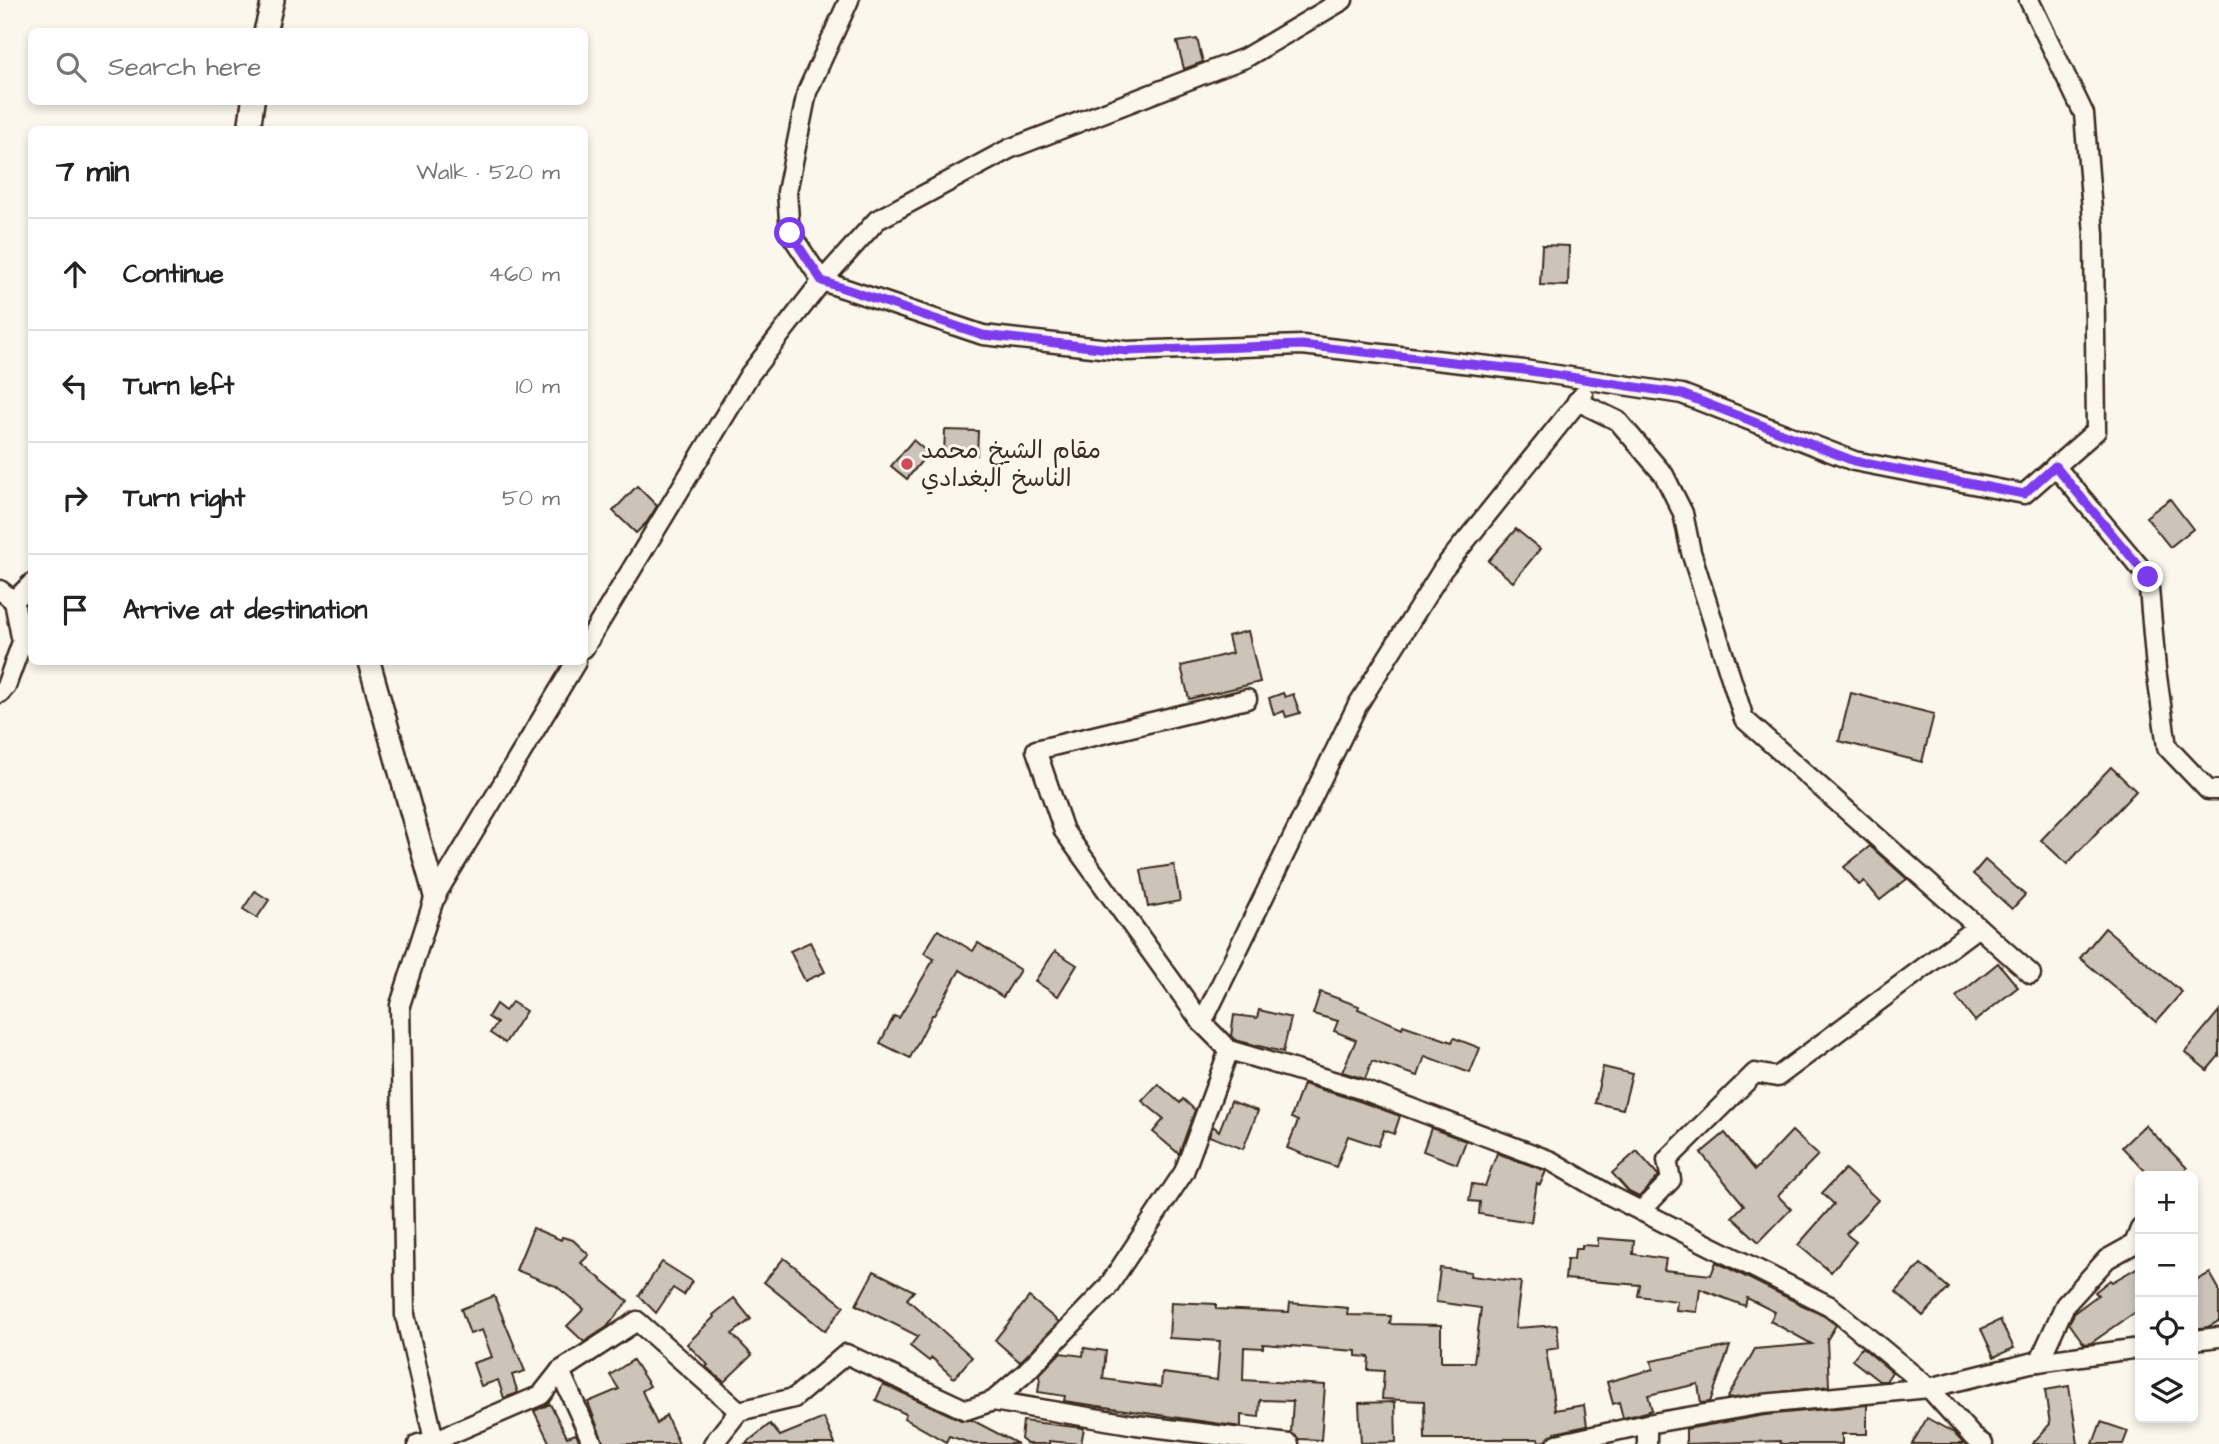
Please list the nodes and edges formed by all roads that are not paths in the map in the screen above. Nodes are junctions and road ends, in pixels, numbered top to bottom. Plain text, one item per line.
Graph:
1 (272, 0) edge
2 (849, 0) edge
3 (1343, 0) edge
4 (2029, 0) edge
5 (266, 28) edge
6 (253, 105) edge
7 (250, 126) edge
8 (822, 281) junction
9 (1594, 381) junction
10 (1577, 401) junction
11 (2055, 466) junction
12 (28, 585) edge
13 (7, 596) edge
14 (588, 641) edge
15 (370, 665) edge
16 (574, 665) edge
17 (0, 693) edge
18 (1247, 699) dead end
19 (2219, 790) edge
20 (435, 896) junction
21 (1978, 927) junction
22 (2031, 974) dead end
23 (1202, 1023) junction
24 (1229, 1050) junction
25 (1641, 1211) junction
26 (2138, 1234) edge
27 (2219, 1337) edge
28 (2198, 1339) edge
29 (2135, 1349) edge
30 (2039, 1362) junction
31 (560, 1371) junction
32 (1928, 1388) junction
33 (993, 1401) junction
34 (739, 1411) junction
35 (1647, 1424) junction
36 (1136, 1425) junction
37 (1975, 1442) edge
38 (429, 1443) edge
39 (593, 1444) edge
40 (713, 1444) edge
41 (1145, 1444) edge
42 (1289, 1444) edge
43 (1557, 1444) edge
44 (1647, 1444) edge

1 - 5 street
2 - 8 street
3 - 8 street
4 - 11 street
6 - 7 street
8 - 9 street
8 - 14 street
9 - 10 street
9 - 11 street
10 - 21 street
10 - 23 street
11 - 19 street
12 - 13 street
13 - 17 street
15 - 20 street
16 - 20 street
18 - 23 street
20 - 38 street
21 - 22 street
21 - 25 street
23 - 24 street
24 - 25 street
24 - 33 street
25 - 32 street
26 - 30 street
27 - 28 street
29 - 30 street
30 - 32 street
31 - 34 street
31 - 38 street
31 - 39 street
32 - 35 street
32 - 37 street
33 - 34 street
33 - 36 street
34 - 40 street
35 - 43 street
35 - 44 street
36 - 41 street
36 - 42 street

